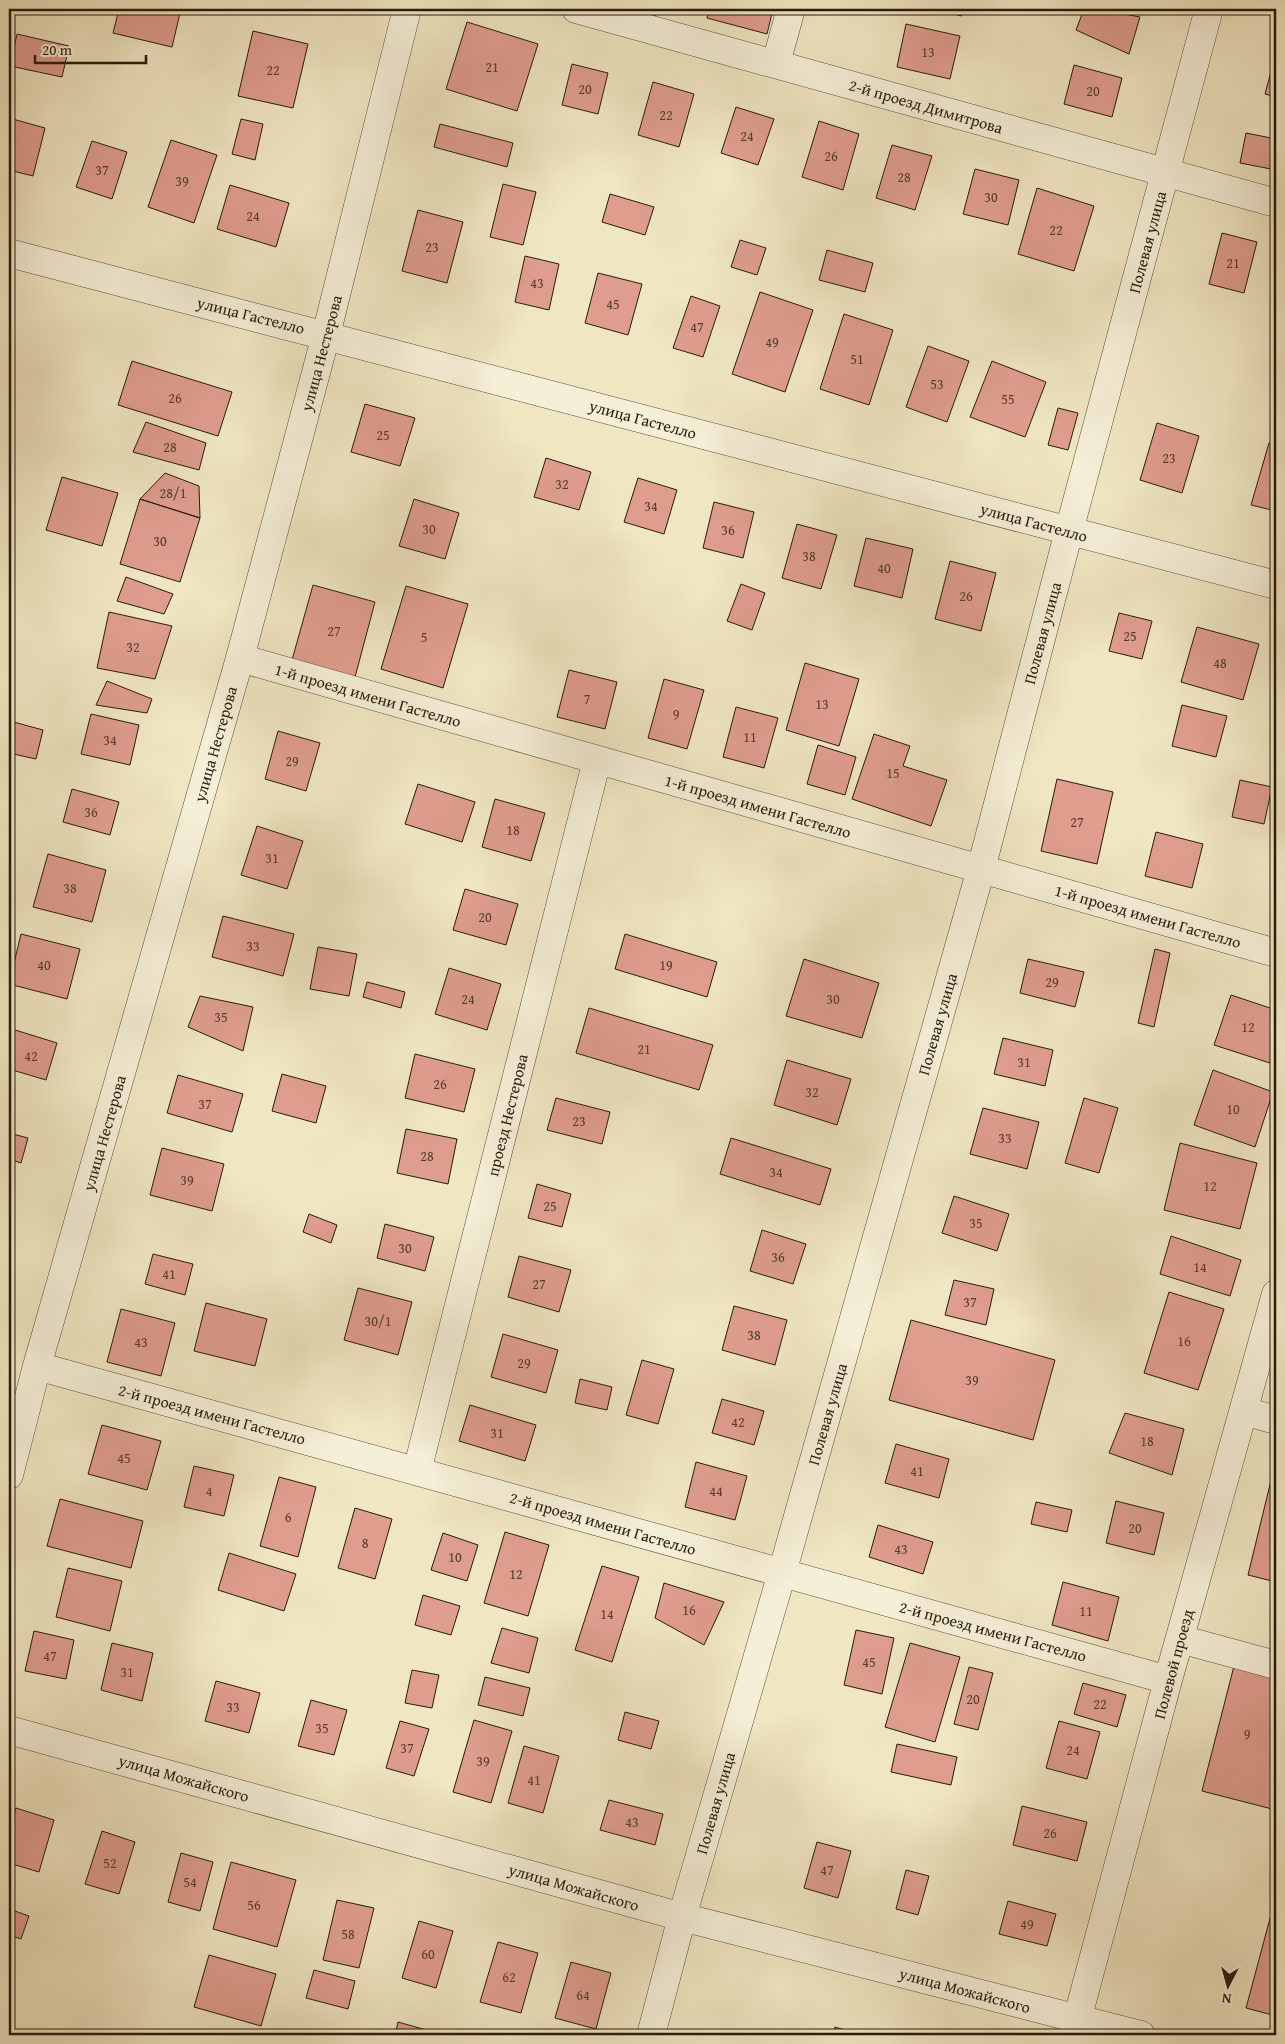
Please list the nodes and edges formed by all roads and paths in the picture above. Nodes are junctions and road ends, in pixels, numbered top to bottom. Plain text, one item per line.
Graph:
1 (408, 9) edge
2 (576, 9) edge
3 (791, 9) edge
4 (1209, 9) edge
5 (776, 64) junction
6 (1165, 173) junction
7 (1276, 202) edge
8 (9, 253) edge
9 (326, 335) junction
10 (1069, 531) junction
11 (1276, 585) edge
12 (240, 658) junction
13 (597, 760) junction
14 (981, 869) junction
15 (1276, 953) edge
16 (1276, 1294) edge
17 (37, 1366) junction
18 (1244, 1411) junction
19 (1276, 1420) edge
20 (417, 1471) junction
21 (9, 1475) edge
22 (782, 1573) junction
23 (1180, 1639) junction
24 (1276, 1665) edge
25 (1168, 1680) junction
26 (9, 1730) edge
27 (682, 1917) junction
28 (1075, 2027) edge
29 (651, 2035) edge
30 (1141, 2035) edge

1 - 9 street, улица Нестерова
2 - 5 street, 2-й проезд Димитрова
3 - 5 street
4 - 6 street, Полевая улица
5 - 6 street, 2-й проезд Димитрова
6 - 7 street, 2-й проезд Димитрова
6 - 10 street, Полевая улица
8 - 9 street, улица Гастелло
9 - 10 street, улица Гастелло
9 - 12 street, улица Нестерова
10 - 11 street, улица Гастелло
10 - 14 street, Полевая улица
12 - 13 street, 1-й проезд имени Гастелло
12 - 17 street, улица Нестерова
13 - 14 street, 1-й проезд имени Гастелло
13 - 20 street, проезд Нестерова
14 - 15 street, 1-й проезд имени Гастелло
14 - 22 street, Полевая улица
16 - 18 street, Полевой проезд
17 - 20 street, 2-й проезд имени Гастелло
17 - 21 street, улица Нестерова
18 - 19 street
18 - 23 street, Полевой проезд
20 - 22 street, 2-й проезд имени Гастелло
22 - 25 street, 2-й проезд имени Гастелло
22 - 27 street, Полевая улица
23 - 24 street
23 - 25 street, Полевой проезд
25 - 28 street, Полевой проезд
26 - 27 street, улица Можайского
27 - 28 street, улица Можайского
27 - 29 street, Полевая улица
28 - 30 street, улица Можайского

